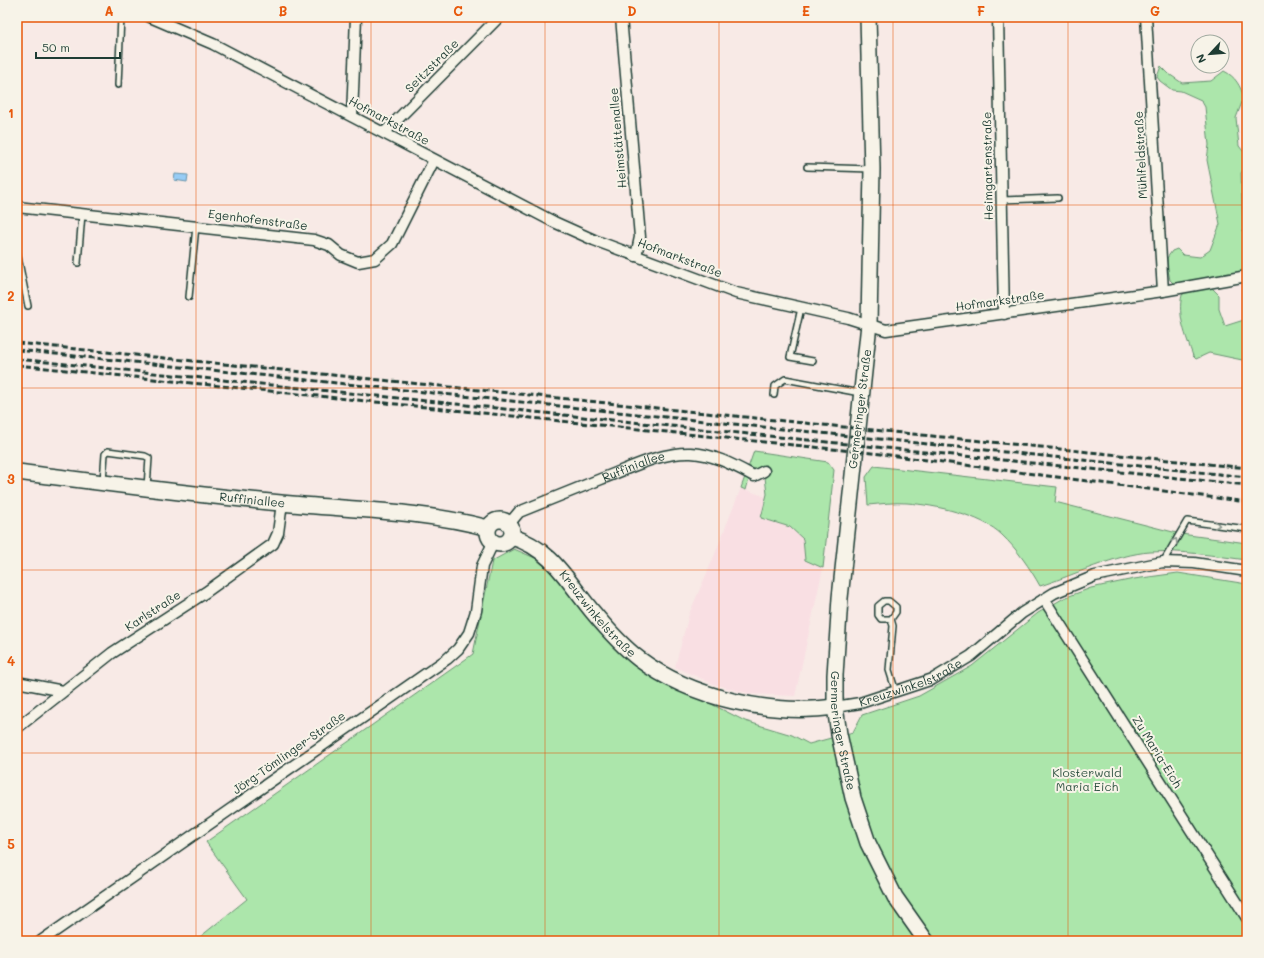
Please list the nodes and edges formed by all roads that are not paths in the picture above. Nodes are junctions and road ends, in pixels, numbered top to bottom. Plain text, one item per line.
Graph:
1 (121, 17) edge
2 (150, 17) edge
3 (356, 17) edge
4 (499, 17) edge
5 (622, 17) edge
6 (868, 17) edge
7 (998, 17) edge
8 (1146, 17) edge
9 (118, 85) dead end
10 (352, 116) junction
11 (384, 133) junction
12 (434, 160) junction
13 (807, 167) dead end
14 (872, 170) junction
15 (1058, 198) dead end
16 (1002, 200) junction
17 (17, 207) edge
18 (82, 214) junction
19 (196, 225) junction
20 (17, 252) edge
21 (636, 256) junction
22 (78, 263) dead end
23 (1247, 276) edge
24 (1162, 291) junction
25 (189, 297) dead end
26 (28, 306) dead end
27 (800, 308) junction
28 (1004, 314) junction
29 (869, 324) junction
30 (813, 361) dead end
31 (862, 393) junction
32 (774, 394) dead end
33 (764, 471) dead end
34 (17, 472) edge
35 (103, 482) junction
36 (147, 488) junction
37 (282, 503) junction
38 (488, 528) junction
39 (1247, 529) edge
40 (510, 530) junction
41 (493, 543) junction
42 (1162, 562) junction
43 (1247, 571) edge
44 (1044, 599) junction
45 (891, 619) dead end
46 (17, 682) edge
47 (63, 691) junction
48 (896, 692) junction
49 (835, 707) junction
50 (17, 728) edge
51 (1247, 918) edge
52 (41, 941) edge
53 (926, 941) edge

1 - 9 lane
2 - 10 street, Hofmarkstraße
3 - 10 street
4 - 11 street, Seitzstraße
5 - 21 street, Heimstättenallee
6 - 14 main road, Germeringer Straße
7 - 16 street, Heimgartenstraße
8 - 24 street, Mühlfeldstraße
10 - 11 street, Hofmarkstraße
11 - 12 street, Hofmarkstraße
12 - 19 street, Egenhofenstraße
12 - 21 street, Hofmarkstraße
13 - 14 lane
14 - 29 main road, Germeringer Straße
15 - 16 lane
16 - 28 street, Heimgartenstraße
17 - 18 street, Egenhofenstraße
18 - 19 street, Egenhofenstraße
18 - 22 lane
19 - 25 lane
20 - 26 lane
21 - 27 street, Hofmarkstraße
23 - 24 street, Hofmarkstraße
24 - 28 street, Hofmarkstraße
27 - 29 street, Hofmarkstraße
27 - 30 lane
28 - 29 street, Hofmarkstraße
29 - 31 main road, Germeringer Straße
31 - 32 lane
31 - 49 main road, Germeringer Straße
33 - 40 street, Ruffiniallee
34 - 35 main road, Ruffiniallee
35 - 36 main road, Ruffiniallee
35 - 36 lane
36 - 37 main road, Ruffiniallee
37 - 38 main road, Ruffiniallee
37 - 47 street, Karlstraße
38 - 40 main road
38 - 41 main road
42 -> 39 lane
40 - 41 main road, Ruffiniallee
40 - 49 main road, Kreuzwinkelstraße
41 - 52 street, Jörg-Tömlinger-Straße
42 - 43 street, Kreuzwinkelstraße
42 - 44 street, Kreuzwinkelstraße
44 - 48 street, Kreuzwinkelstraße
44 - 51 street, Zu Maria-Eich
45 - 48 lane
46 - 47 street
47 - 50 street, Karlstraße
48 - 49 street, Kreuzwinkelstraße
49 - 53 main road, Germeringer Straße

